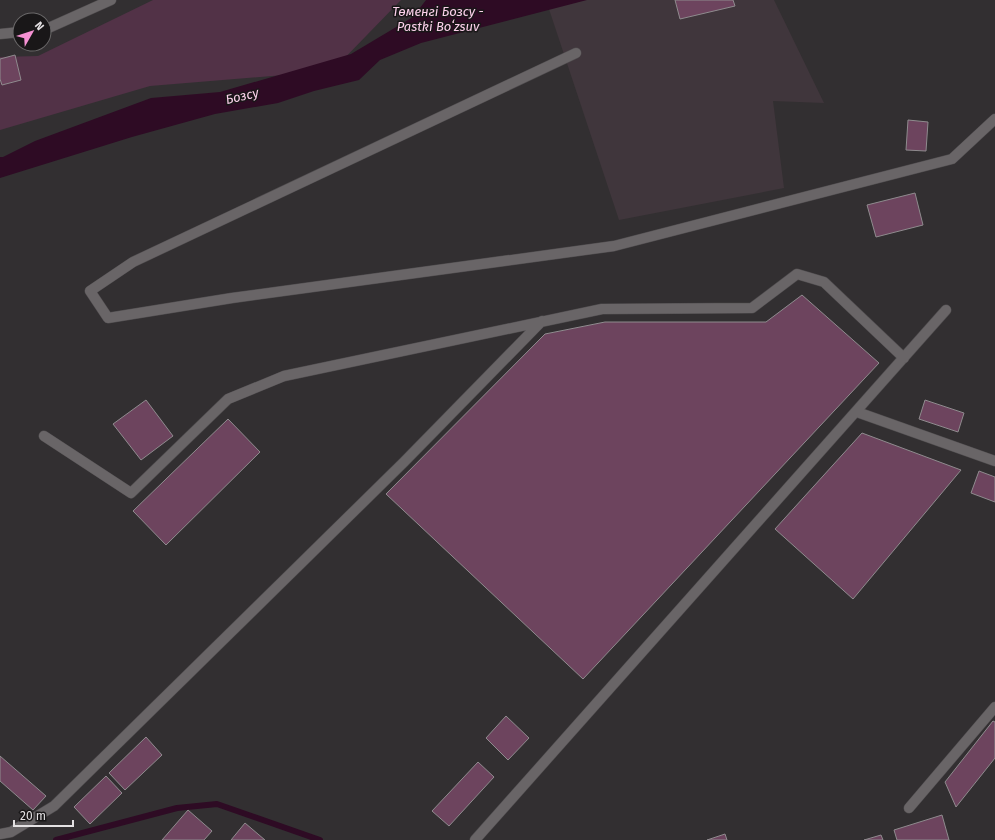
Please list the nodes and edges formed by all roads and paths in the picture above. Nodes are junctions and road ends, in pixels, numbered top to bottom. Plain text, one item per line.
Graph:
1 (111, 0) edge
2 (52, 26) edge
3 (12, 33) edge
4 (0, 34) edge
5 (576, 53) dead end
6 (995, 120) edge
7 (946, 310) dead end
8 (542, 321) junction
9 (904, 358) junction
10 (857, 412) junction
11 (44, 436) dead end
12 (995, 461) edge
13 (995, 707) edge
14 (909, 808) dead end
15 (0, 834) edge
16 (475, 840) edge

1 - 2 street
3 - 4 street
5 - 6 street
7 - 9 street
8 - 9 street
8 - 11 street
8 - 15 street
9 - 10 street
10 - 12 street
10 - 16 street
13 - 14 street

